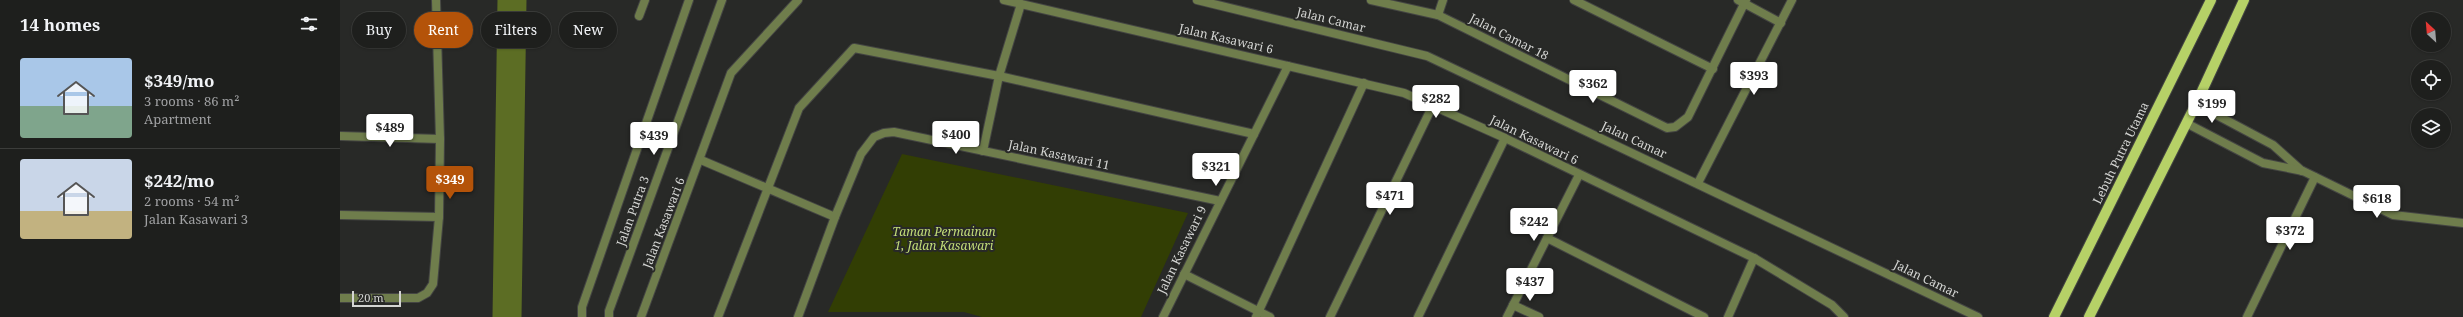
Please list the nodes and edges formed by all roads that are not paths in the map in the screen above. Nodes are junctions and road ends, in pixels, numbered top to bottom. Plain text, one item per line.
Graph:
1 (436, 0) edge
2 (645, 0) edge
3 (689, 0) edge
4 (722, 0) edge
5 (798, 0) edge
6 (1004, 0) edge
7 (1197, 0) edge
8 (1371, 0) edge
9 (1443, 0) edge
10 (1574, 0) edge
11 (1792, 0) edge
12 (2211, 0) edge
13 (2244, 0) edge
14 (1743, 1) edge
15 (1021, 4) junction
16 (1438, 15) junction
17 (639, 16) dead end
18 (1781, 23) junction
19 (1288, 66) junction
20 (1713, 69) junction
21 (999, 76) junction
22 (1364, 83) junction
23 (2196, 104) junction
24 (1432, 107) junction
25 (2186, 123) junction
26 (1254, 134) junction
27 (340, 136) edge
28 (1505, 138) junction
29 (440, 139) junction
30 (983, 151) junction
31 (701, 160) junction
32 (2303, 171) junction
33 (1579, 175) junction
34 (2315, 177) junction
35 (1698, 183) junction
36 (768, 190) junction
37 (1220, 201) junction
38 (340, 215) edge
39 (439, 217) junction
40 (835, 217) junction
41 (2463, 223) edge
42 (1547, 238) junction
43 (1754, 258) junction
44 (1184, 274) junction
45 (340, 298) edge
46 (1513, 305) junction
47 (1258, 314) edge
48 (582, 317) edge
49 (609, 317) edge
50 (641, 317) edge
51 (718, 317) edge
52 (798, 317) edge
53 (1163, 317) edge
54 (1270, 317) edge
55 (1330, 317) edge
56 (1418, 317) edge
57 (1507, 317) edge
58 (1539, 317) edge
59 (1704, 317) edge
60 (1728, 317) edge
61 (1844, 317) edge
62 (1978, 317) edge
63 (2054, 317) edge
64 (2089, 317) edge
65 (2247, 317) edge

1 - 29 street
2 - 17 street
3 - 48 street, Jalan Putra 3
4 - 49 street, Jalan Putra 3
5 - 31 street, Jalan Kasawari 6
6 - 15 street, Jalan Kasawari 6
7 - 35 street, Jalan Camar
8 - 16 street, Jalan Camar 18
9 - 16 street
10 - 20 street
11 - 18 street
12 - 63 main road, Lebuh Putra Utama
13 - 23 main road
14 - 18 street
14 - 20 street, Jalan Camar 18
15 - 19 street, Jalan Kasawari 6
15 - 21 street
16 - 20 street, Jalan Camar 18
18 - 35 street
19 - 22 street, Jalan Kasawari 6
19 - 26 street, Jalan Kasawari 9
21 - 26 street
21 - 30 street
21 - 36 street
22 - 24 street, Jalan Kasawari 6
22 - 47 street
23 - 25 main road
23 - 32 street
24 - 28 street, Jalan Kasawari 6
24 - 55 street
25 - 32 street
25 - 64 main road
26 - 37 street, Jalan Kasawari 9
27 - 29 street
28 - 33 street, Jalan Kasawari 6
28 - 56 street
29 - 39 street
30 - 37 street, Jalan Kasawari 11
30 - 40 street, Jalan Kasawari 11
31 - 36 street
31 - 50 street, Jalan Kasawari 6
32 - 34 street
33 - 42 street
33 - 43 street, Jalan Kasawari 6
34 - 41 street
34 - 65 street
35 - 62 street, Jalan Camar
36 - 40 street
36 - 51 street
37 - 44 street, Jalan Kasawari 9
38 - 39 street
39 - 45 street
40 - 52 street, Jalan Kasawari 11
42 - 46 street
42 - 59 street
43 - 60 street
43 - 61 street, Jalan Kasawari 6
44 - 47 street
44 - 53 street, Jalan Kasawari 9
46 - 57 street
46 - 58 street
47 - 54 street

